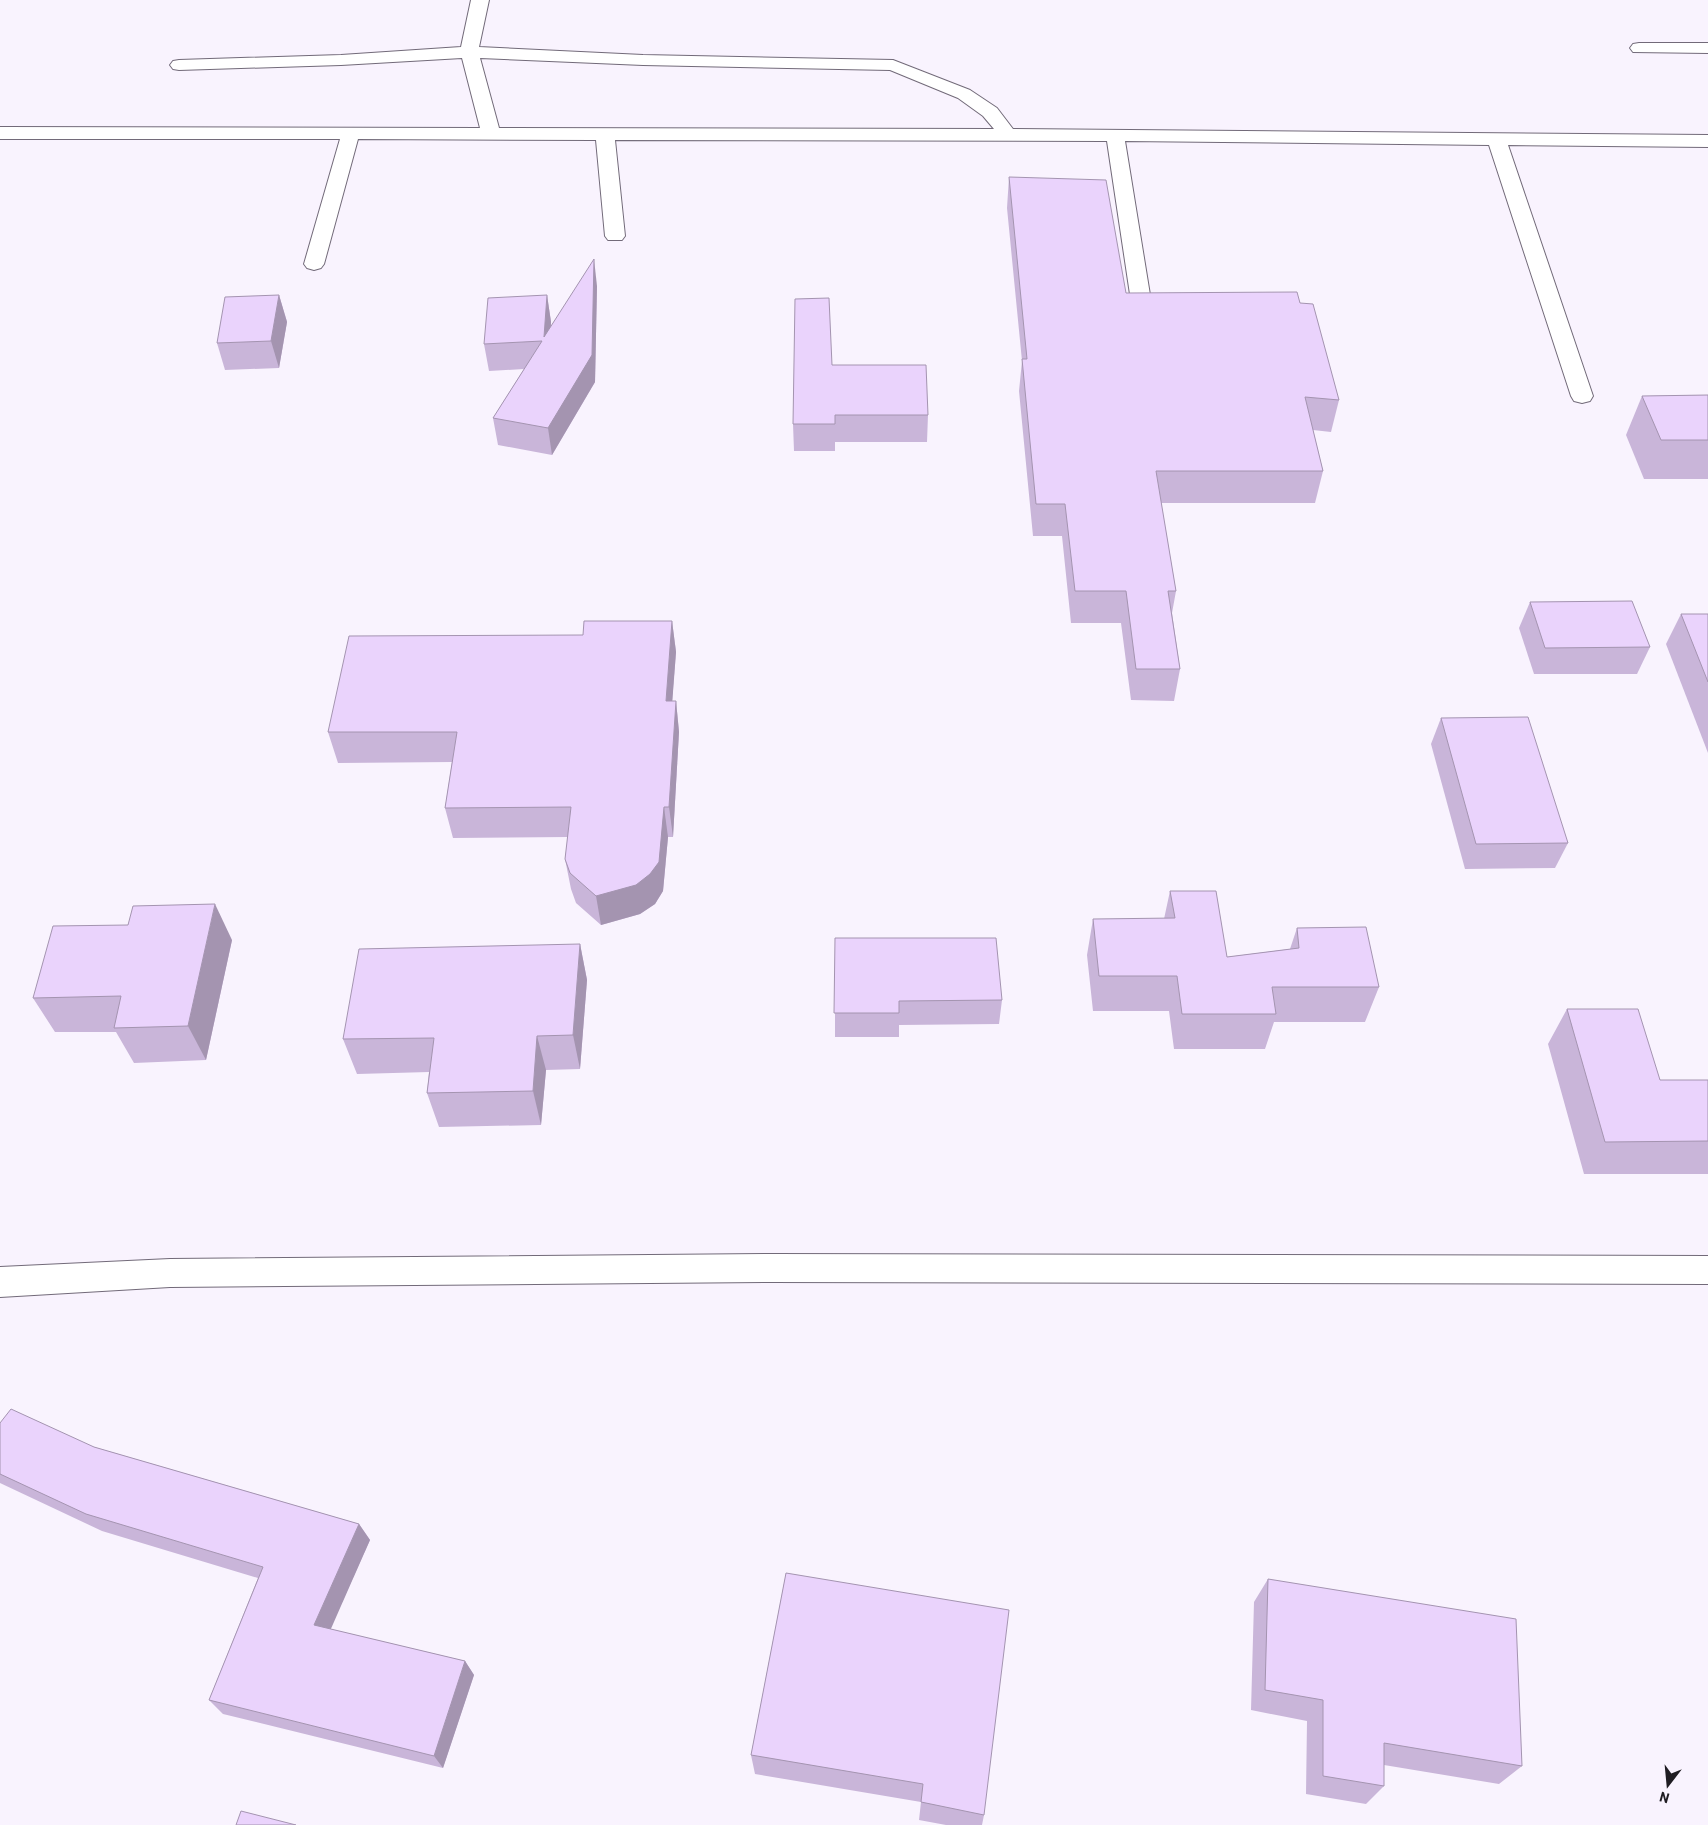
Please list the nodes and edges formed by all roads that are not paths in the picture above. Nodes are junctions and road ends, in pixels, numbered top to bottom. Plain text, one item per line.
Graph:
1 (480, 0) edge
2 (1638, 48) dead end
3 (1708, 48) edge
4 (468, 52) junction
5 (179, 65) dead end
6 (351, 132) junction
7 (0, 133) edge
8 (491, 133) junction
9 (605, 133) junction
10 (1008, 135) junction
11 (1115, 135) junction
12 (1497, 140) junction
13 (1708, 140) edge
14 (615, 236) dead end
15 (314, 264) dead end
16 (1141, 302) edge
17 (1582, 396) dead end
18 (1708, 1270) edge
19 (0, 1282) edge

1 - 4 street
2 - 3 street
4 - 5 street
4 - 8 street
4 - 10 street
6 - 7 street
6 - 8 street
6 - 15 street
8 - 9 street
9 - 10 street
9 - 14 street
10 - 11 street
11 - 12 street
11 - 16 street
12 - 13 street
12 - 17 street
18 - 19 street

